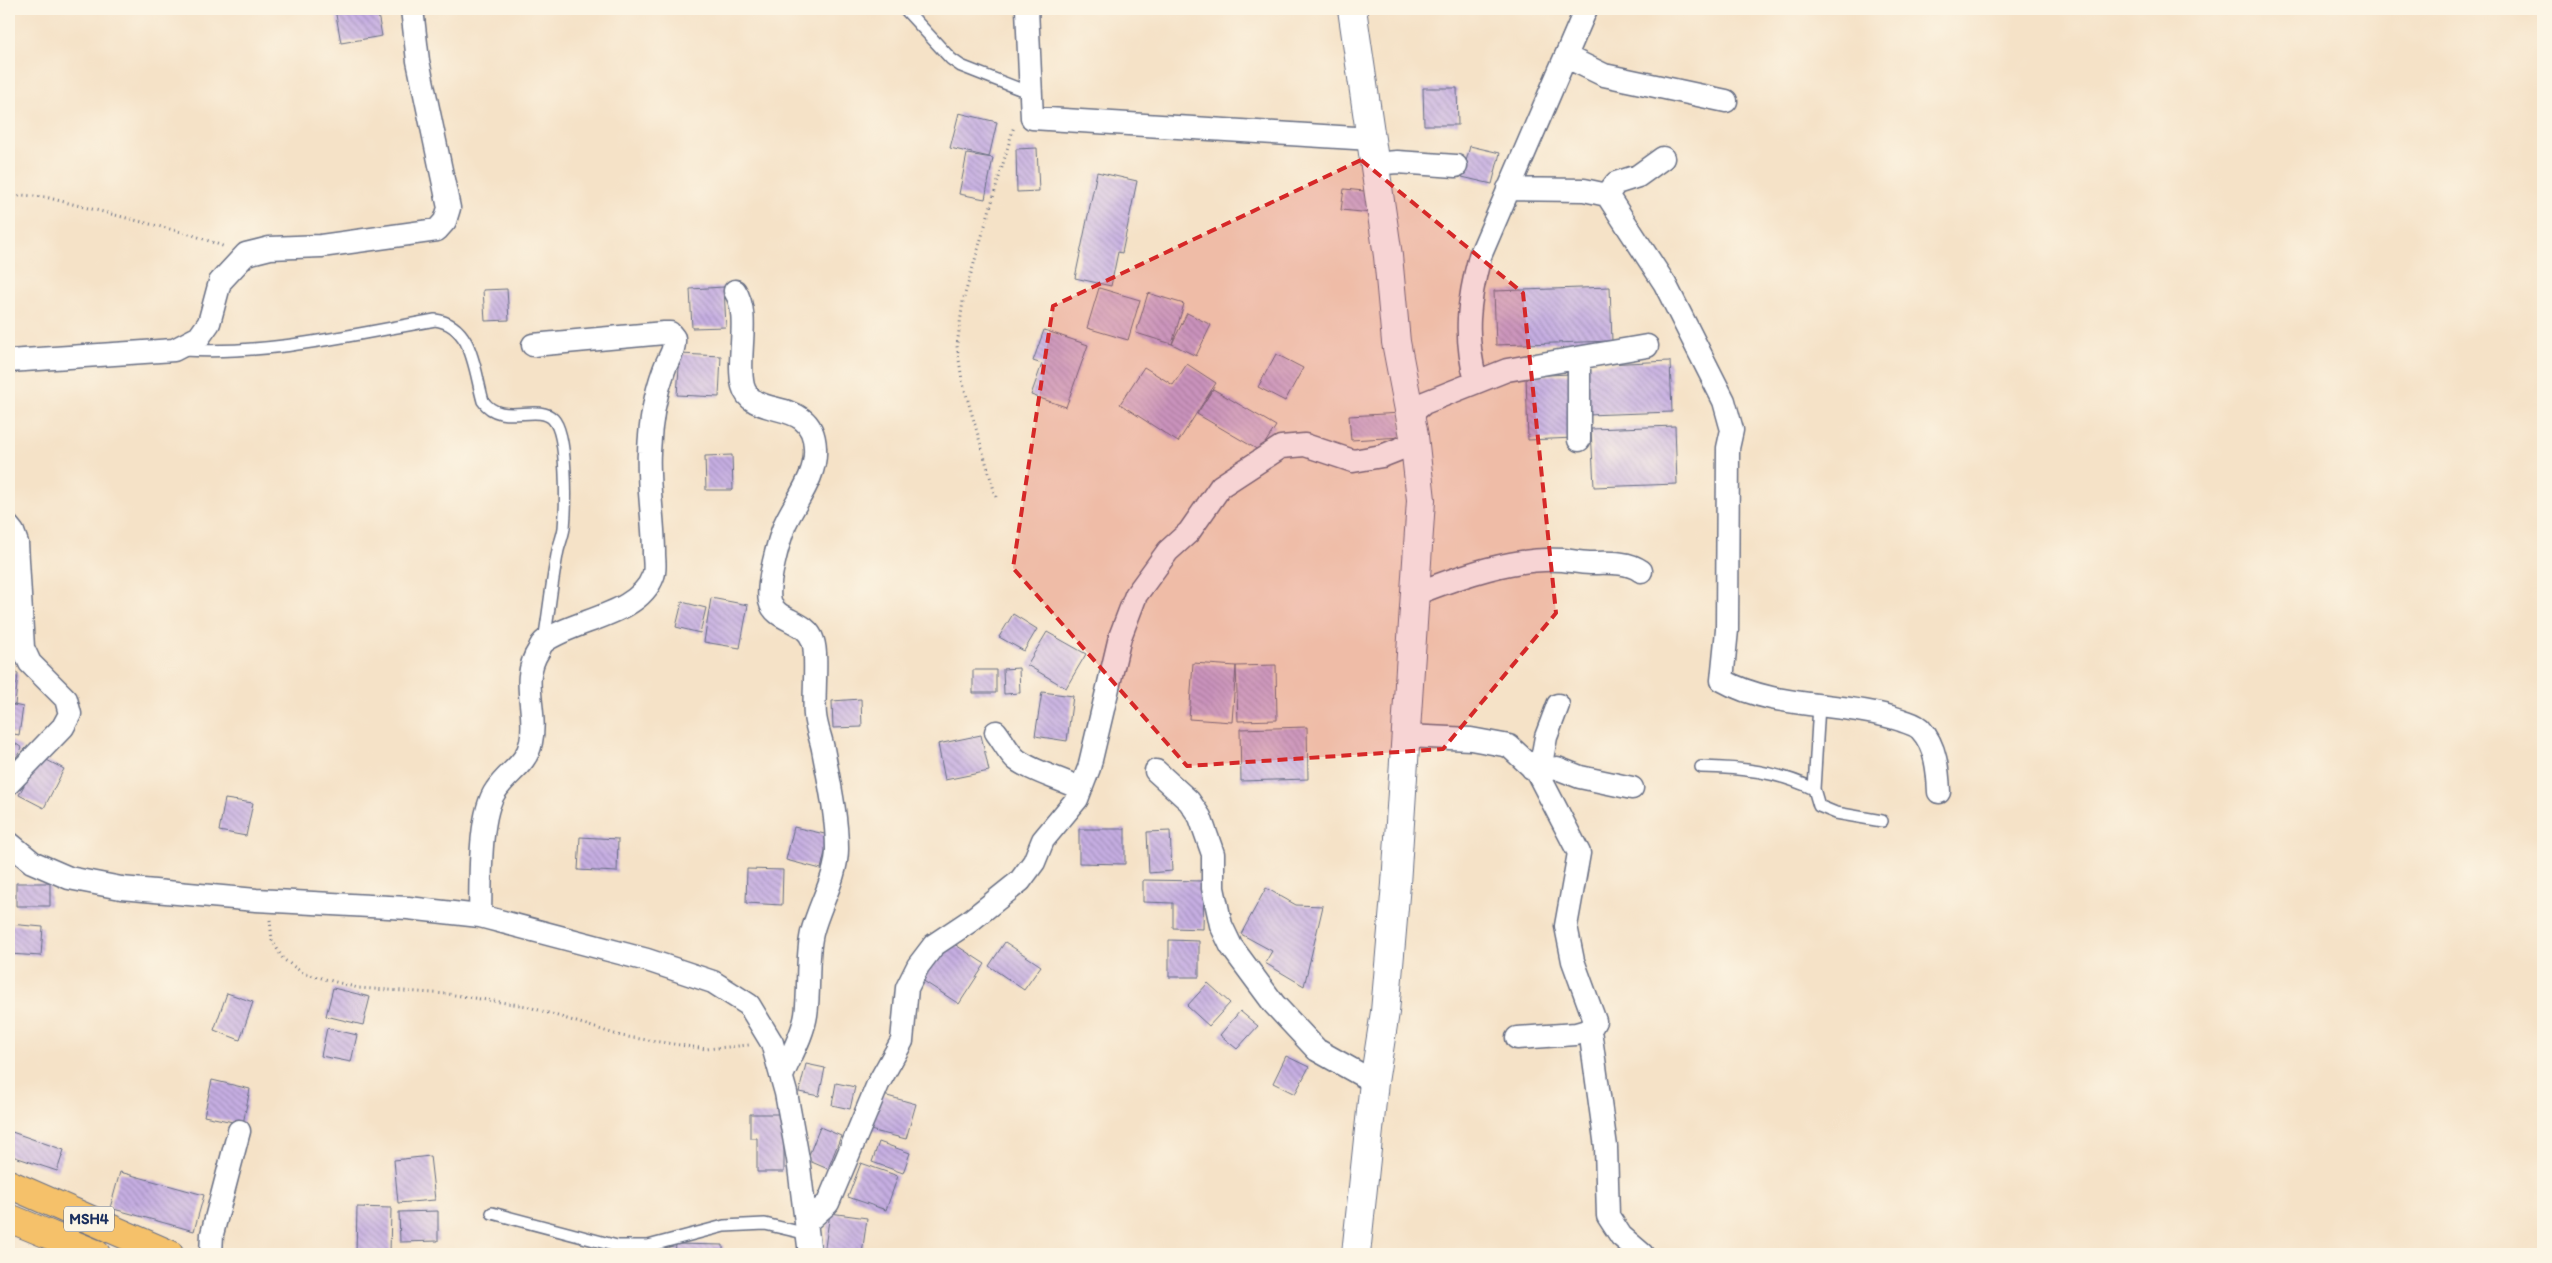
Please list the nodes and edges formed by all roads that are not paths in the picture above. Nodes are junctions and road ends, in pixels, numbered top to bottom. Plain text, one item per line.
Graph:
1 (412, 9) edge
2 (905, 9) edge
3 (1027, 9) edge
4 (1352, 9) edge
5 (1586, 9) edge
6 (1567, 57) junction
7 (1030, 93) junction
8 (1726, 101) dead end
9 (1372, 151) junction
10 (1663, 158) dead end
11 (1456, 166) dead end
12 (1508, 189) junction
13 (1607, 195) junction
14 (735, 291) dead end
15 (533, 345) dead end
16 (1647, 346) dead end
17 (174, 350) junction
18 (1578, 358) junction
19 (9, 360) edge
20 (1476, 381) junction
21 (1410, 415) junction
22 (1579, 440) dead end
23 (1414, 443) junction
24 (9, 527) edge
25 (1641, 570) dead end
26 (1415, 594) junction
27 (544, 641) junction
28 (1819, 704) junction
29 (1558, 706) dead end
30 (996, 732) dead end
31 (1406, 736) junction
32 (1701, 767) dead end
33 (1534, 770) junction
34 (1156, 771) dead end
35 (9, 783) edge
36 (1632, 788) dead end
37 (1081, 789) junction
38 (1814, 789) junction
39 (1938, 792) dead end
40 (1882, 821) dead end
41 (9, 843) edge
42 (480, 916) junction
43 (1590, 1030) junction
44 (1517, 1038) dead end
45 (782, 1076) junction
46 (1374, 1082) junction
47 (239, 1131) dead end
48 (9, 1184) edge
49 (492, 1213) dead end
50 (9, 1218) edge
51 (808, 1236) edge
52 (66, 1248) edge
53 (96, 1254) edge
54 (169, 1254) edge
55 (211, 1254) edge
56 (1356, 1254) edge
57 (1642, 1254) edge

1 - 17 street
2 - 7 lane
3 - 7 street
4 - 9 street
5 - 6 street
6 - 8 street
6 - 12 street
7 - 9 street
9 - 11 street
9 - 21 street
10 - 13 street
12 - 13 street
12 - 20 street
13 - 28 street
14 - 45 street
15 - 27 street
16 - 18 street
17 - 19 street
17 - 27 lane
18 - 20 street
18 - 22 street
20 - 21 street
21 - 23 street
23 - 26 street
23 - 37 street
24 - 35 street
25 - 26 street
26 - 31 street
27 - 42 street
28 - 38 lane
28 - 39 street
29 - 33 street
30 - 37 street
31 - 33 street
31 - 46 street
32 - 38 lane
33 - 36 street
33 - 43 street
34 - 46 street
37 - 51 street
38 - 40 lane
41 - 42 street
42 - 45 street
43 - 44 street
43 - 57 street
45 - 51 street
46 - 56 street
47 - 55 street
48 - 54 main road, MSH4
49 - 51 lane
50 - 52 main road, MSH4
52 - 53 main road, MSH4

